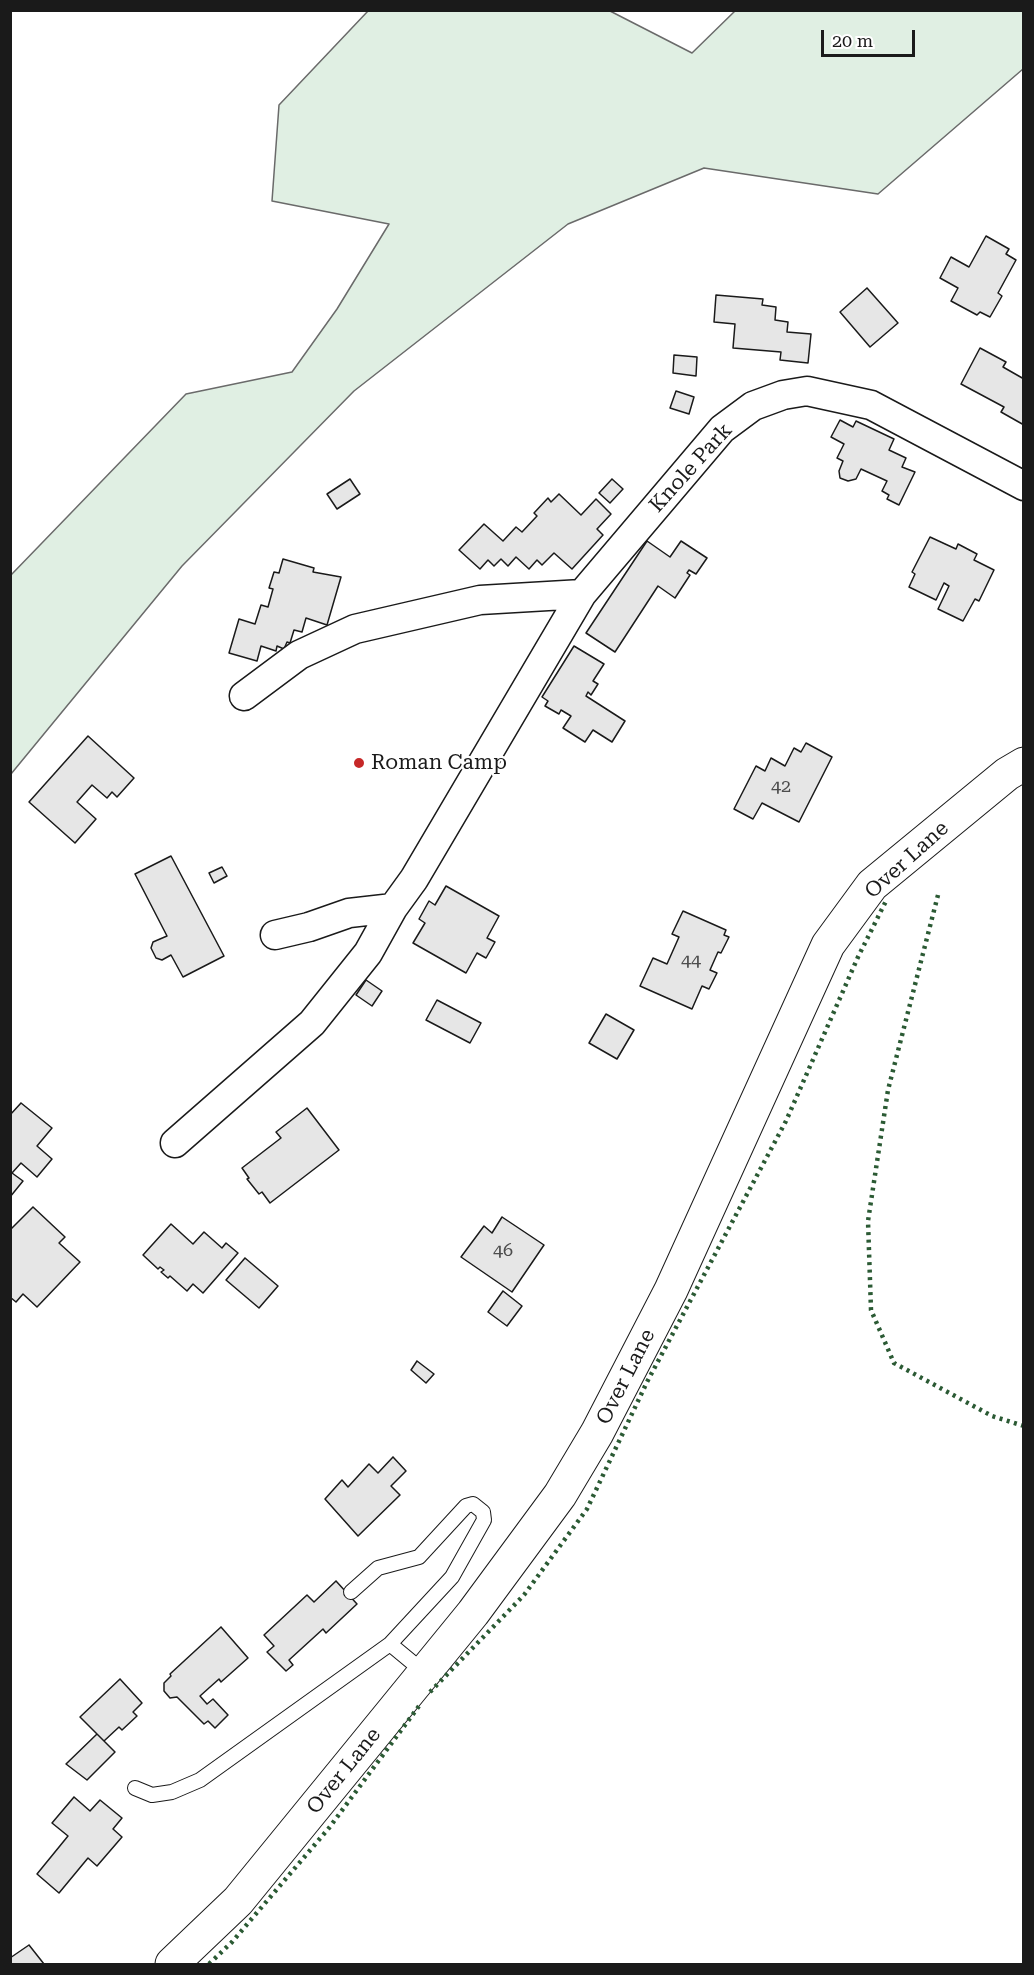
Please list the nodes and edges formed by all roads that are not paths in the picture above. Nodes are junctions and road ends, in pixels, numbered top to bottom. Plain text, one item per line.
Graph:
1 (1023, 486) edge
2 (582, 594) junction
3 (244, 696) dead end
4 (1023, 764) edge
5 (393, 908) junction
6 (274, 935) dead end
7 (175, 1143) dead end
8 (351, 1592) dead end
9 (390, 1644) junction
10 (424, 1673) junction
11 (135, 1788) dead end
12 (172, 1965) edge

1 - 2 street, Knole Park
2 - 3 street
2 - 5 street, Knole Park
4 - 10 street, Over Lane
5 - 6 street
5 - 7 street, Knole Park
8 - 9 lane
9 - 10 lane
9 - 11 lane
10 - 12 street, Over Lane

